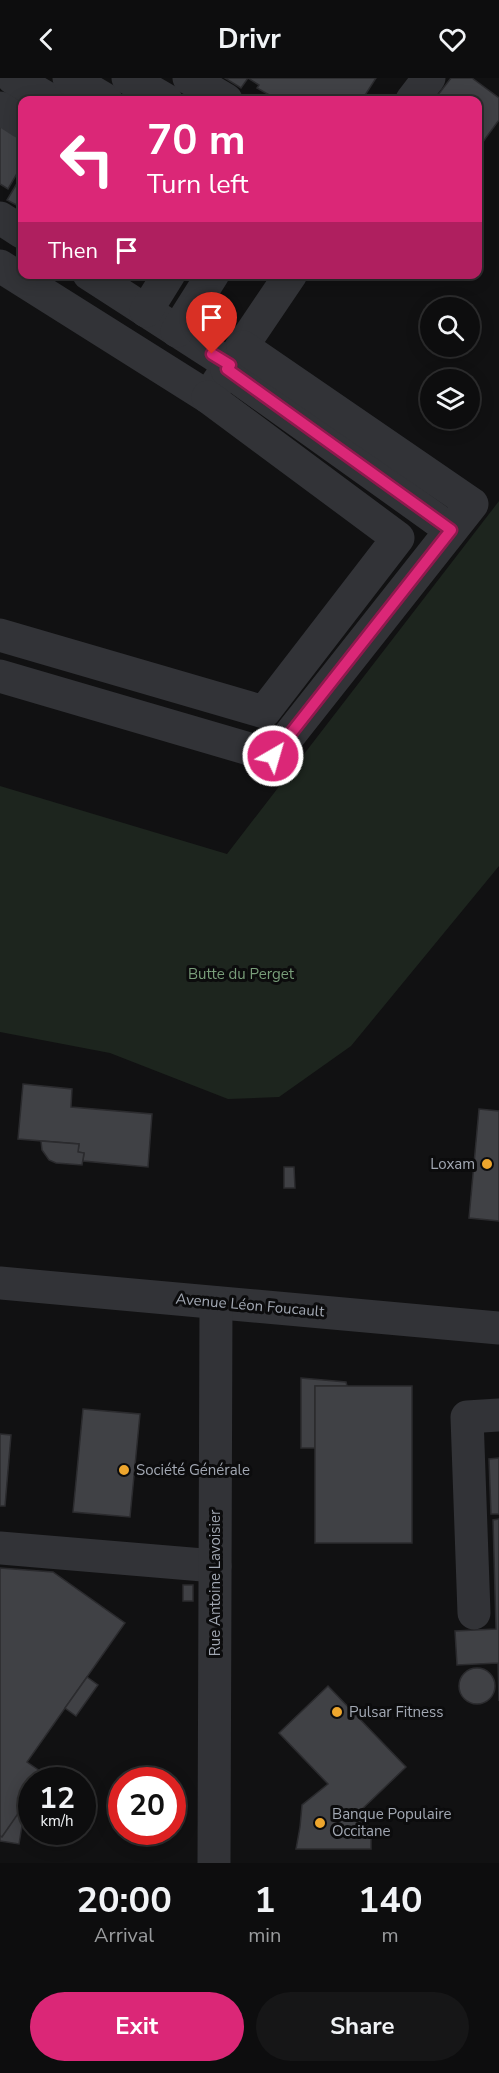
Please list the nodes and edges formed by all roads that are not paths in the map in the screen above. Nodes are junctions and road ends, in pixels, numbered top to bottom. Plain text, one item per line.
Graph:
1 (69, 78) edge
2 (128, 78) edge
3 (189, 78) edge
4 (429, 78) edge
5 (99, 96) edge
6 (159, 96) edge
7 (219, 96) edge
8 (415, 96) edge
9 (0, 218) edge
10 (18, 229) edge
11 (2, 272) edge
12 (104, 279) edge
13 (166, 279) edge
14 (210, 279) edge
15 (288, 279) edge
16 (123, 284) edge
17 (146, 311) junction
18 (177, 331) junction
19 (233, 360) junction
20 (208, 397) junction
21 (398, 538) junction
22 (427, 560) junction
23 (0, 635) edge
24 (38, 646) junction
25 (13, 680) edge
26 (264, 712) junction
27 (238, 746) junction
28 (0, 1282) edge
29 (216, 1303) junction
30 (499, 1328) edge
31 (499, 1415) edge
32 (0, 1548) edge
33 (215, 1566) junction
34 (474, 1613) dead end
35 (214, 1863) edge

1 - 5 street
2 - 6 street
3 - 7 street
4 - 8 street
9 - 10 street
11 - 20 street
12 - 16 street
13 - 17 street
14 - 18 street
15 - 19 street
16 - 17 street
17 - 18 street
18 - 19 street
19 - 20 street
19 - 22 street
20 - 21 street
21 - 22 street
21 - 26 street
22 - 27 street
23 - 24 street
24 - 25 street
24 - 26 street
25 - 27 street
26 - 27 street
28 - 29 street, Avenue Léon Foucault
29 - 30 street, Avenue Léon Foucault
29 - 33 street, Rue Antoine Lavoisier
31 - 34 street
32 - 33 street
33 - 35 street, Rue Antoine Lavoisier

